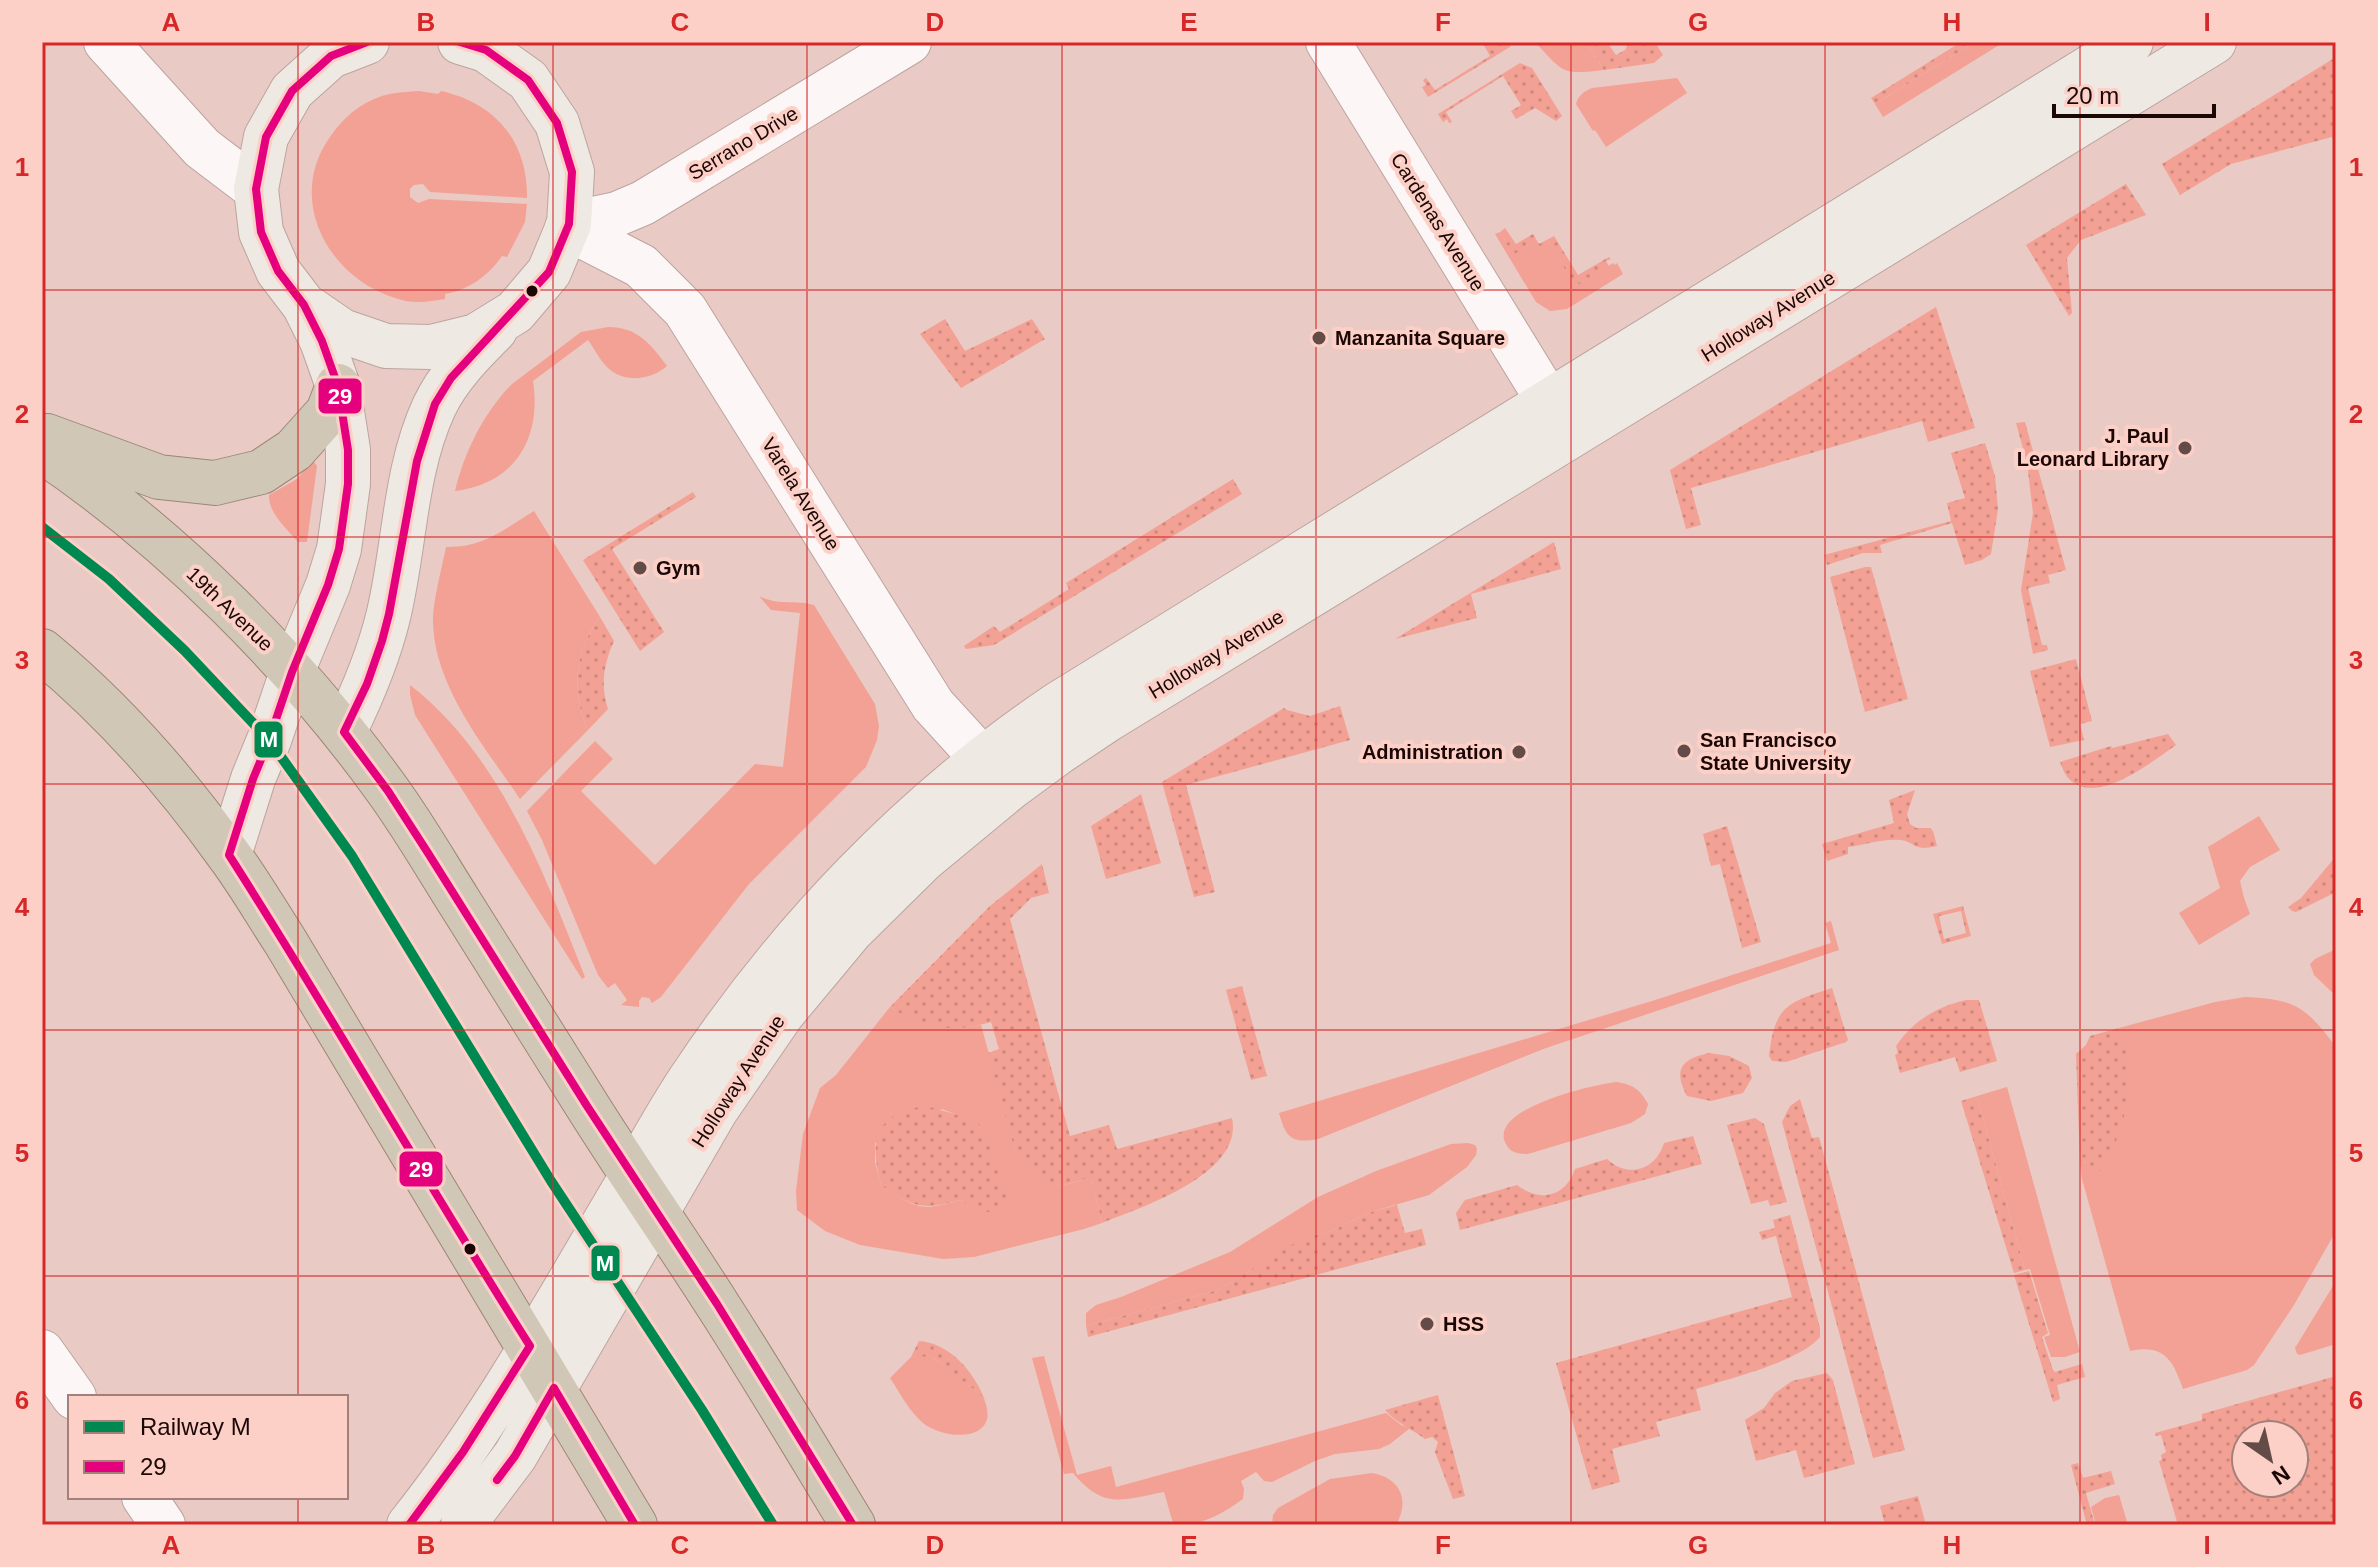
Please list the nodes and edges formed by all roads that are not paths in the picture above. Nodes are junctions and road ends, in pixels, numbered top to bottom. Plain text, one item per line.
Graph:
1 (106, 42) edge
2 (367, 42) edge
3 (909, 42) edge
4 (1328, 42) edge
5 (2131, 42) edge
6 (2214, 42) edge
7 (478, 45) edge
8 (256, 189) junction
9 (568, 226) junction
10 (304, 305) junction
11 (515, 312) junction
12 (338, 386) junction
13 (1549, 402) junction
14 (42, 434) edge
15 (42, 451) edge
16 (42, 651) edge
17 (292, 672) junction
18 (344, 732) junction
19 (996, 774) junction
20 (229, 855) junction
21 (632, 1176) junction
22 (656, 1213) junction
23 (530, 1346) junction
24 (42, 1352) edge
25 (554, 1388) junction
26 (73, 1395) edge
27 (145, 1499) edge
28 (163, 1525) edge
29 (409, 1525) edge
30 (463, 1525) edge
31 (635, 1525) edge
32 (853, 1525) edge

1 - 8 street
2 - 8 street
3 - 9 street, Serrano Drive
4 - 13 street, Cardenas Avenue
5 - 13 street, Holloway Avenue
6 - 19 street, Holloway Avenue
7 - 9 street
8 - 10 street
9 - 11 street
9 - 19 street, Varela Avenue
10 - 11 street
10 - 12 street
11 - 18 street
12 - 14 highway
12 - 17 street
13 - 19 street, Holloway Avenue
15 - 17 highway, 19th Avenue
16 - 20 highway
17 - 18 highway, 19th Avenue
17 - 20 street
18 - 21 highway, 19th Avenue
19 - 21 street, Holloway Avenue
19 - 22 street, Holloway Avenue
20 - 23 highway
21 - 22 highway, 19th Avenue
21 - 23 street, Holloway Avenue
22 - 25 street, Holloway Avenue
22 - 32 highway, 19th Avenue
23 - 25 highway
23 - 29 street, Holloway Avenue
24 - 26 street
25 - 30 street, Holloway Avenue
25 - 31 highway
27 - 28 street

